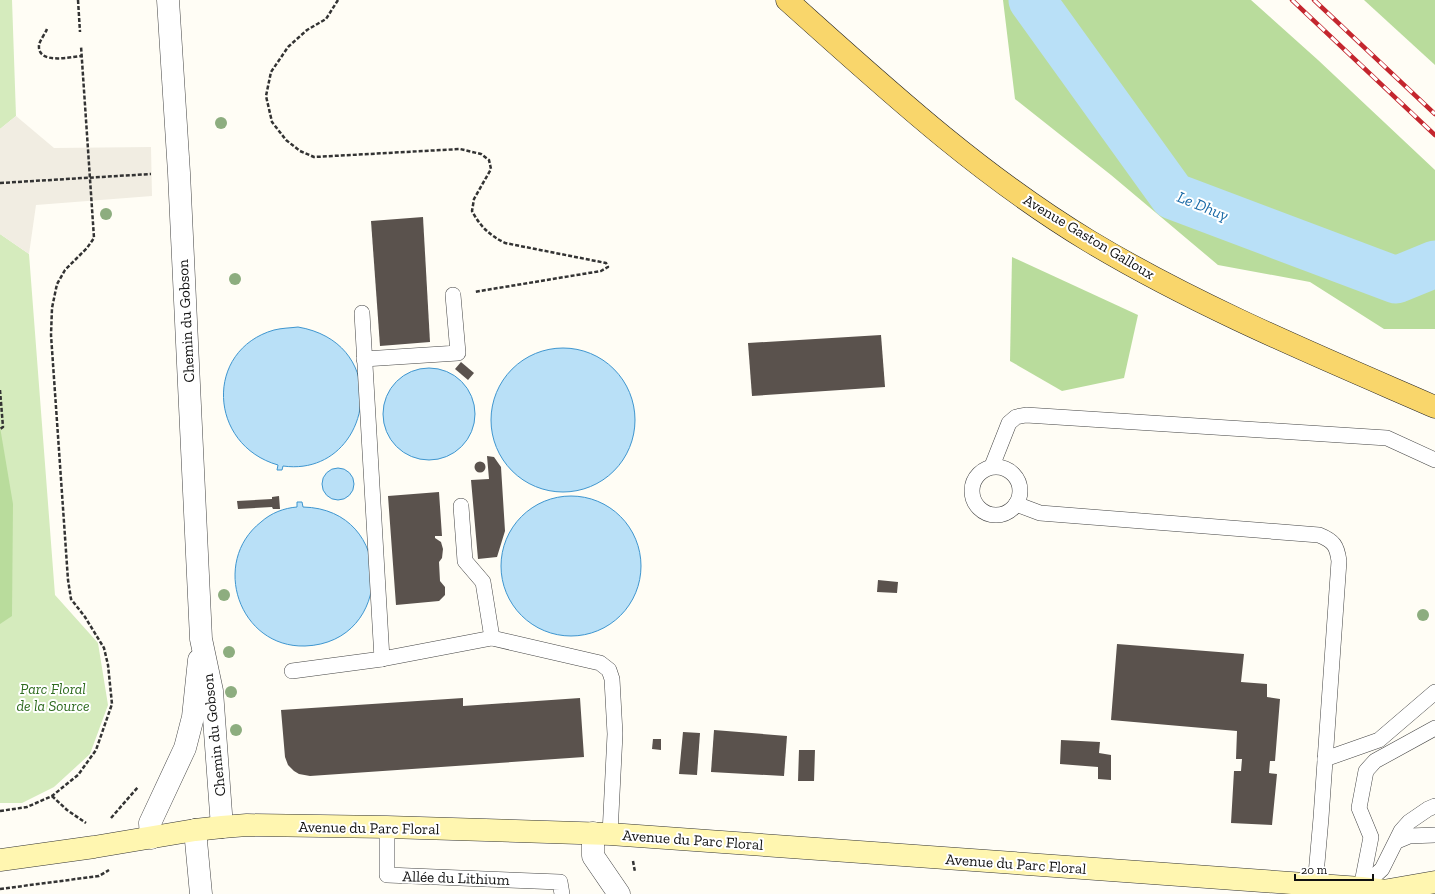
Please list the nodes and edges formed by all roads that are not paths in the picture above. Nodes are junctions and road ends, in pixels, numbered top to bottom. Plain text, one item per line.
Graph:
1 (168, 0) edge
2 (787, 0) edge
3 (453, 295) road end
4 (362, 313) dead end
5 (364, 359) junction
6 (1435, 407) edge
7 (1435, 460) edge
8 (992, 466) junction
9 (1016, 504) junction
10 (461, 506) dead end
11 (492, 638) junction
12 (201, 643) junction
13 (382, 659) junction
14 (292, 671) dead end
15 (1435, 692) edge
16 (1435, 728) edge
17 (1325, 760) junction
18 (1433, 808) edge
19 (222, 827) junction
20 (387, 827) junction
21 (195, 830) junction
22 (601, 833) junction
23 (1435, 835) edge
24 (152, 838) junction
25 (1397, 841) junction
26 (0, 860) edge
27 (1435, 882) edge
28 (1315, 886) junction
29 (1361, 888) junction
30 (1396, 892) edge
31 (201, 894) edge
32 (562, 894) edge
33 (619, 894) edge

1 - 12 street, Chemin du Gobson
2 - 6 main road, Avenue Gaston Galloux
3 - 5 lane
4 - 5 lane
5 - 13 lane
7 - 8 lane
8 - 9 lane
8 - 9 lane
9 - 17 lane
10 - 11 lane
11 - 13 lane
11 - 22 lane
12 - 19 street, Chemin du Gobson
12 - 24 street, Chemin du Gobson
13 - 14 lane
15 - 17 lane
16 - 29 lane
17 - 28 lane
18 - 25 lane
19 - 20 main road, Avenue du Parc Floral
19 - 21 main road, Avenue du Parc Floral
20 - 22 main road, Avenue du Parc Floral
20 - 32 lane, Allée du Lithium
21 - 24 main road, Avenue du Parc Floral
21 - 31 street
22 - 28 main road, Avenue du Parc Floral
22 - 33 street
23 - 25 lane
24 - 26 main road, Avenue du Parc Floral
25 - 29 lane
27 - 30 main road, Avenue du Parc Floral
28 - 29 main road, Avenue du Parc Floral
29 - 30 main road, Avenue du Parc Floral

